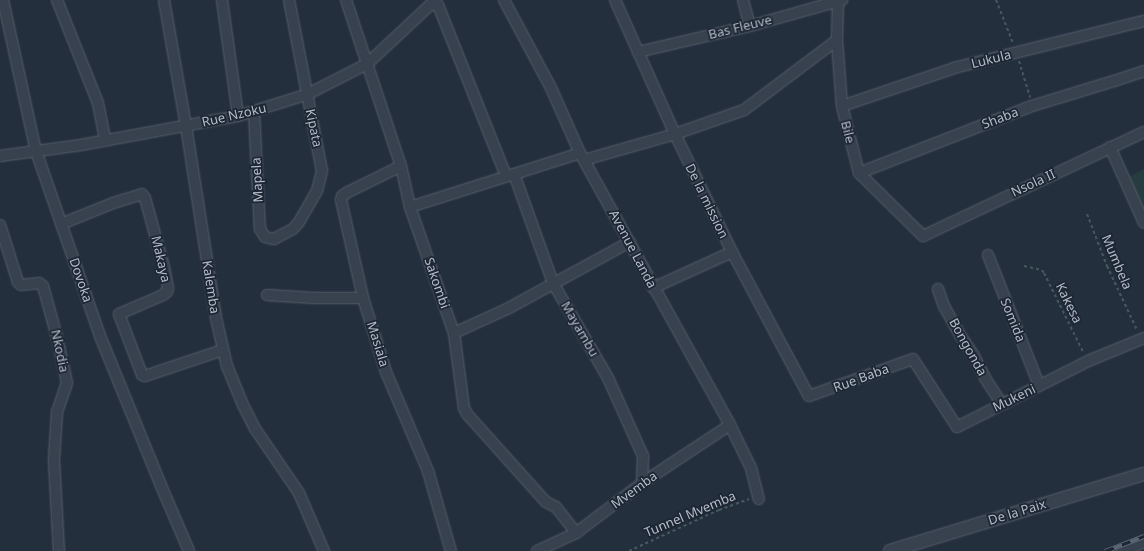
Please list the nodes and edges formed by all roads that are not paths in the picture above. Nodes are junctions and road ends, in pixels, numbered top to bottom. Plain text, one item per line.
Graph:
1 (4, 0) edge
2 (57, 0) edge
3 (164, 0) edge
4 (222, 0) edge
5 (289, 0) edge
6 (346, 0) edge
7 (504, 0) edge
8 (616, 0) edge
9 (743, 0) edge
10 (839, 0) edge
11 (431, 4) edge
12 (1144, 21) edge
13 (750, 26) junction
14 (837, 40) junction
15 (638, 52) junction
16 (367, 64) junction
17 (1144, 71) edge
18 (308, 94) junction
19 (842, 106) junction
20 (254, 112) junction
21 (238, 116) junction
22 (186, 126) junction
23 (1144, 132) edge
24 (675, 134) junction
25 (105, 139) junction
26 (1110, 147) junction
27 (36, 150) junction
28 (0, 156) edge
29 (582, 156) junction
30 (401, 166) junction
31 (859, 173) junction
32 (510, 175) junction
33 (410, 207) junction
34 (1144, 223) edge
35 (61, 224) junction
36 (0, 225) edge
37 (274, 239) joint
38 (630, 242) junction
39 (732, 252) junction
40 (988, 255) dead end
41 (553, 283) junction
42 (653, 288) junction
43 (938, 289) dead end
44 (267, 295) dead end
45 (363, 298) junction
46 (454, 333) junction
47 (1143, 338) edge
48 (223, 350) junction
49 (913, 359) joint
50 (1039, 385) junction
51 (809, 396) joint
52 (1002, 404) junction
53 (730, 425) junction
54 (1144, 474) edge
55 (642, 483) junction
56 (758, 496) road end
57 (576, 533) junction
58 (1144, 542) edge
59 (60, 551) edge
60 (189, 551) edge
61 (324, 551) edge
62 (451, 551) edge
63 (537, 551) edge
64 (890, 551) edge
65 (1122, 551) edge

1 - 27 street, Dovoka
2 - 25 street
3 - 22 street, Kalemba
4 - 21 street
5 - 18 street, Kipata
6 - 16 street, Sakombi
7 - 29 street, Avenue Landa
8 - 15 street, De la mission
9 - 13 street
10 - 13 street, Bas Fleuve
10 - 14 street, Bile
11 - 16 street, Rue Nzoku
11 - 32 street, Mayambu
12 - 19 street, Lukula
13 - 15 street, Bas Fleuve
14 - 19 street, Bile
14 - 24 street
15 - 24 street, De la mission
16 - 18 street, Rue Nzoku
16 - 30 street, Sakombi
17 - 31 street, Shaba
18 - 20 street, Rue Nzoku
18 - 37 street, Kipata
19 - 31 street, Bile
20 - 21 street, Rue Nzoku
20 - 37 street, Mapela
21 - 22 street, Rue Nzoku
22 - 25 street, Rue Nzoku
22 - 48 street, Kalemba
23 - 26 street, Nsola II
24 - 29 street
24 - 39 street, De la mission
25 - 27 street, Rue Nzoku
26 - 31 street, Nsola II
26 - 34 street
27 - 28 street, Rue Nzoku
27 - 35 street, Dovoka
29 - 32 street
29 - 38 street, Avenue Landa
30 - 33 street, Sakombi
30 - 45 street, Masiala
32 - 33 street
32 - 41 street, Mayambu
33 - 46 street, Sakombi
35 - 48 street, Makaya
35 - 60 street, Dovoka
36 - 59 street, Nkodia
38 - 41 street
38 - 42 street, Avenue Landa
39 - 42 street
39 - 51 street, De la mission
40 - 50 street, Somida
41 - 46 street
41 - 55 street, Mayambu
42 - 53 street, Avenue Landa
43 - 52 street, Bongonda
44 - 45 street
45 - 62 street, Masiala
46 - 57 street, Sakombi
47 - 50 street, Mukeni
48 - 61 street, Kalemba
49 - 51 street, Rue Baba
49 - 52 street, Mukeni
50 - 52 street, Mukeni
53 - 55 street, Mvemba
53 - 56 street, Avenue Landa
54 - 64 street, De la Paix
55 - 57 street, Mvemba
57 - 63 street, Mvemba
58 - 65 street

